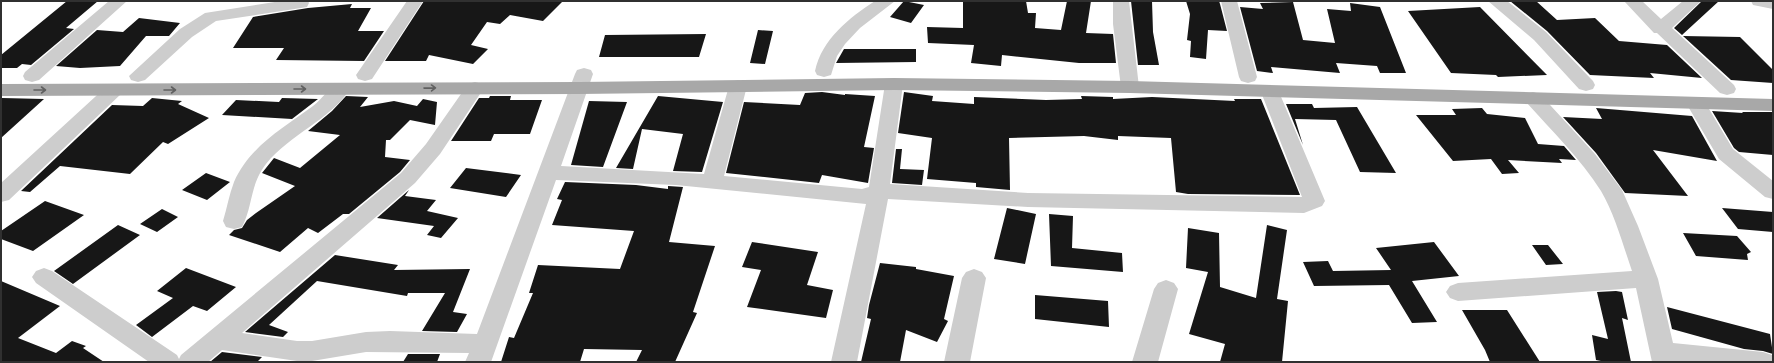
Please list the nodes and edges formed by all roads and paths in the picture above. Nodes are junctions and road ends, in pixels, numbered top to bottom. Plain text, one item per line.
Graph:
1 (119, 1) edge
2 (416, 1) edge
3 (887, 1) edge
4 (1121, 1) edge
5 (1229, 1) edge
6 (1496, 1) edge
7 (1632, 1) edge
8 (1693, 1) edge
9 (1759, 1) edge
10 (301, 3) dead end
11 (1773, 4) edge
12 (1660, 29) junction
13 (824, 71) junction
14 (365, 75) junction
15 (1, 76) edge
16 (32, 76) junction
17 (138, 76) junction
18 (1248, 77) junction
19 (1129, 80) junction
20 (581, 81) junction
21 (894, 84) junction
22 (1586, 85) junction
23 (738, 86) junction
24 (475, 88) junction
25 (341, 89) junction
26 (1, 90) edge
27 (114, 90) junction
28 (1727, 90) junction
29 (1773, 91) edge
30 (1270, 92) junction
31 (1533, 98) junction
32 (1696, 103) junction
33 (1773, 105) edge
34 (548, 173) junction
35 (712, 181) junction
36 (879, 191) junction
37 (1773, 192) edge
38 (1, 195) edge
39 (234, 221) dead end
40 (44, 277) dead end
41 (974, 278) dead end
42 (1646, 279) junction
43 (1166, 289) dead end
44 (1458, 292) dead end
45 (218, 340) junction
46 (482, 353) edge
47 (1664, 357) edge
48 (168, 362) edge
49 (190, 362) edge
50 (844, 362) edge
51 (957, 362) edge
52 (1145, 362) edge
53 (1763, 362) edge

1 - 16 street
2 - 14 street
3 - 13 street
4 - 19 street
5 - 18 street
6 - 22 street
7 - 12 street
8 - 12 street
9 - 11 street
10 - 17 street
12 - 28 street
13 - 19 main road
13 - 20 main road
14 - 17 main road
14 - 20 main road
15 - 16 main road
16 - 17 main road
18 - 19 main road
18 - 22 main road
19 - 21 main road
19 - 30 main road
20 - 23 main road
20 - 24 main road
20 - 34 street
21 - 23 main road
21 - 36 street
22 - 28 main road
23 - 35 street
25 -> 24 main road
24 - 45 street
27 -> 25 main road
25 - 39 street
26 -> 27 main road
27 - 38 street
28 - 29 main road
30 - 31 main road
30 - 36 street
31 - 32 main road
31 - 42 street
32 - 33 main road
32 - 37 street
34 - 35 street
34 - 46 street
35 - 36 street
36 - 50 street
40 - 48 street
41 - 51 street
42 - 44 street
42 - 47 street
43 - 52 street
45 - 46 street
45 - 49 street
47 - 53 street

